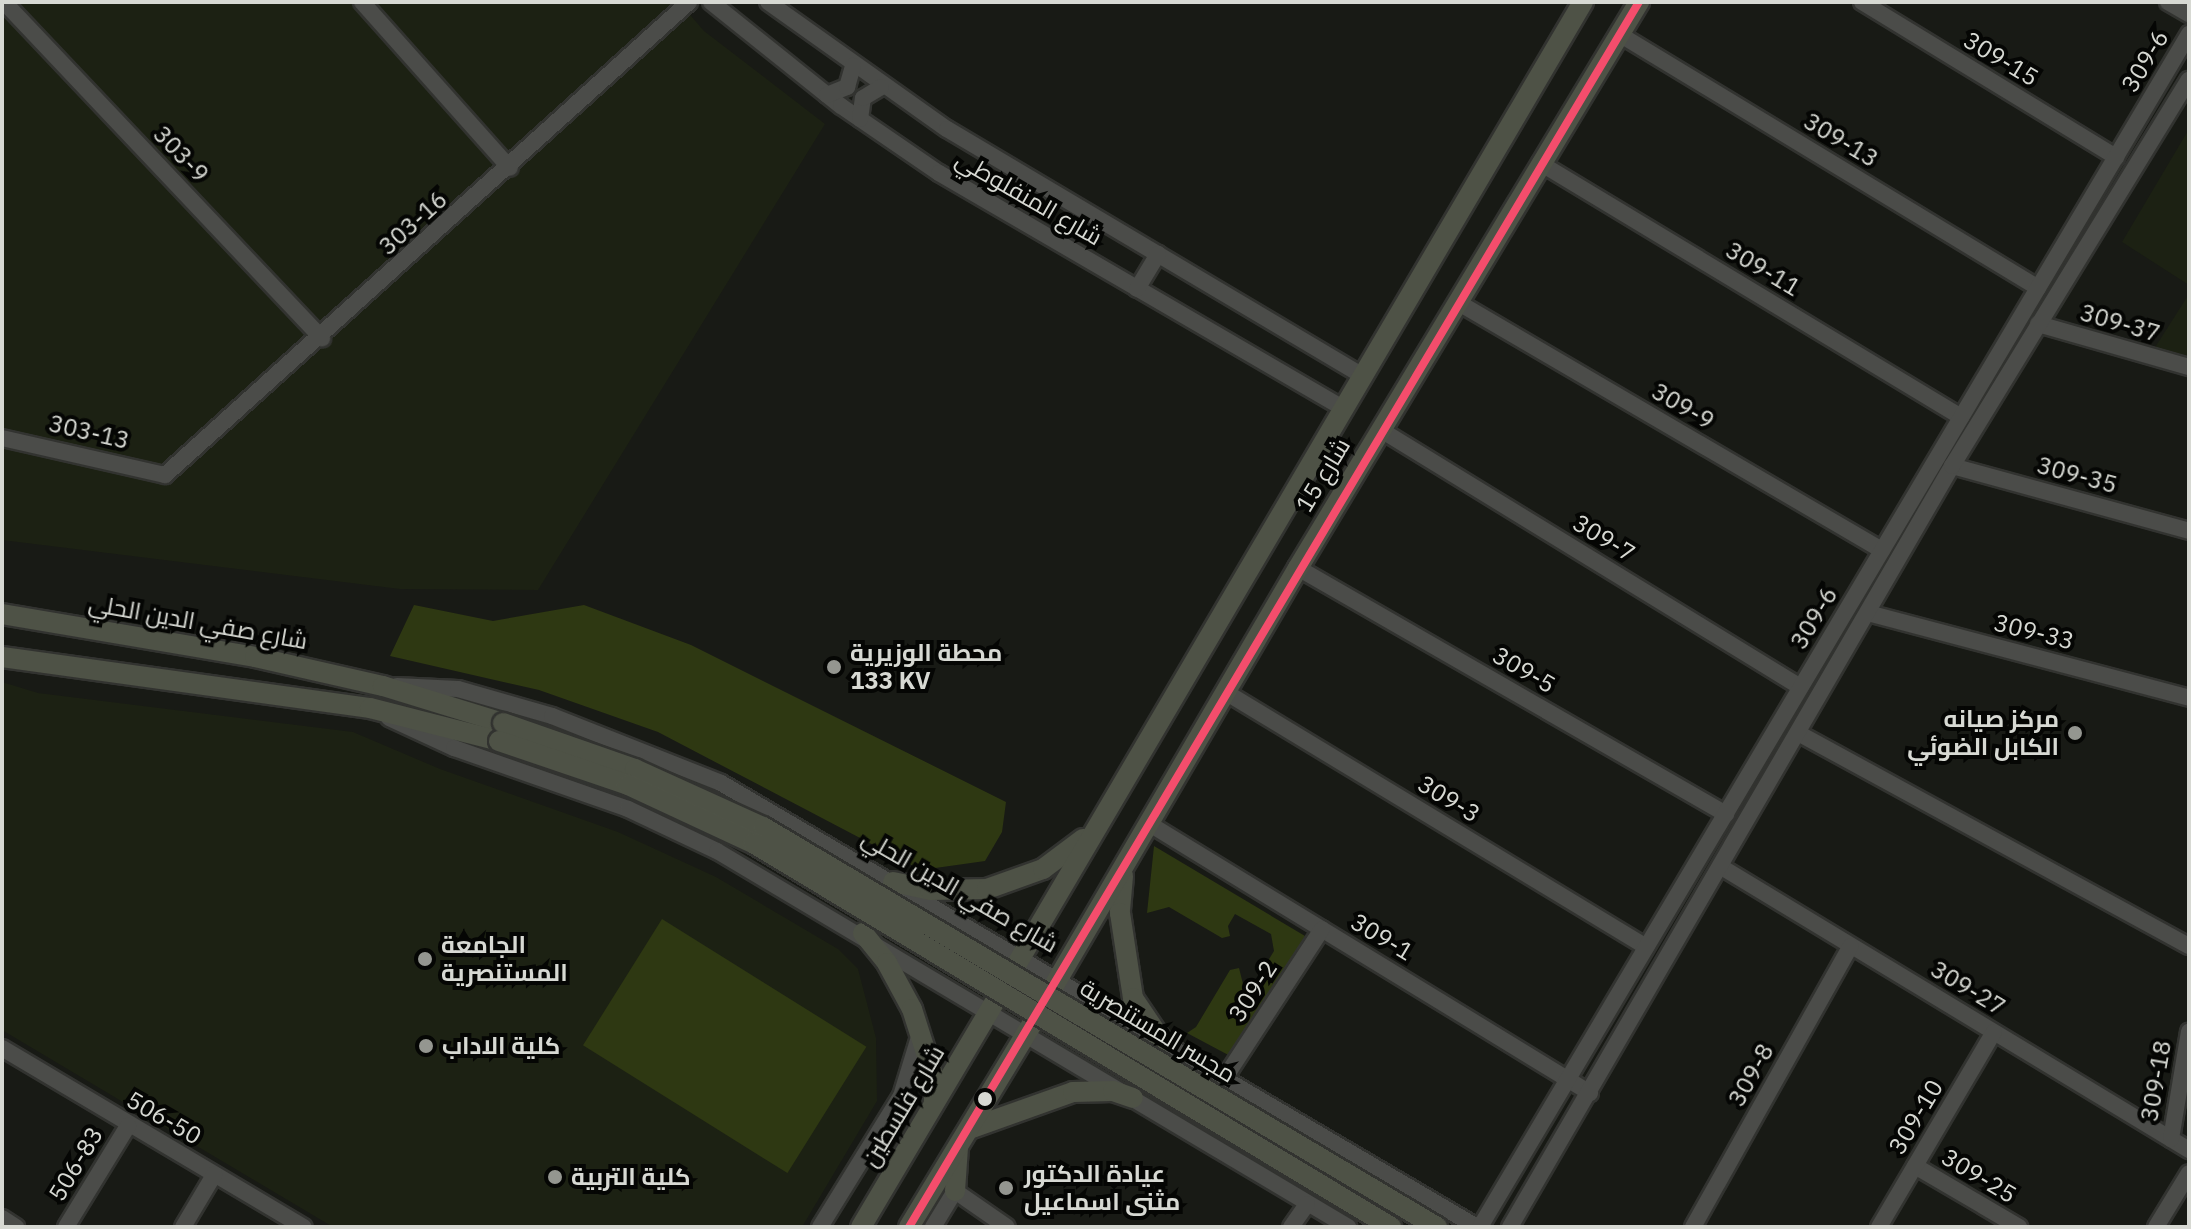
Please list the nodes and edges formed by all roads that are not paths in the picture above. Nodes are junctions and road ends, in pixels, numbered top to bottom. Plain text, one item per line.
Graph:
1 (362, 2) edge
2 (689, 2) edge
3 (711, 2) edge
4 (768, 2) edge
5 (1583, 2) edge
6 (1639, 2) edge
7 (1862, 2) edge
8 (2168, 2) edge
9 (6, 10) edge
10 (2189, 14) edge
11 (1619, 34) junction
12 (2189, 34) edge
13 (853, 66) junction
14 (2189, 80) edge
15 (881, 87) junction
16 (827, 95) junction
17 (860, 119) junction
18 (2116, 157) junction
19 (1540, 163) junction
20 (510, 168) junction
21 (2086, 208) junction
22 (2106, 220) junction
23 (1158, 254) junction
24 (2038, 288) junction
25 (1137, 289) junction
26 (1459, 303) junction
27 (2038, 324) junction
28 (322, 338) junction
29 (2189, 367) edge
30 (1361, 375) junction
31 (1342, 408) junction
32 (1961, 417) junction
33 (1381, 430) junction
34 (2, 438) edge
35 (1952, 466) junction
36 (165, 475) joint
37 (2189, 531) edge
38 (1882, 550) junction
39 (1298, 568) junction
40 (1868, 613) junction
41 (2, 614) edge
42 (2, 657) edge
43 (383, 686) junction
44 (1801, 687) junction
45 (1227, 693) junction
46 (2189, 698) edge
47 (370, 708) junction
48 (1788, 709) junction
49 (1802, 726) junction
50 (501, 732) junction
51 (745, 796) junction
52 (753, 814) dead end
53 (1726, 814) junction
54 (1148, 823) junction
55 (1092, 831) junction
56 (1131, 855) junction
57 (1723, 868) junction
58 (893, 882) junction
59 (1658, 928) junction
60 (1322, 929) junction
61 (863, 933) junction
62 (1679, 941) junction
63 (1851, 946) junction
64 (2189, 946) edge
65 (1646, 947) junction
66 (1018, 961) junction
67 (1055, 984) junction
68 (993, 1005) junction
69 (1030, 1027) junction
70 (920, 1031) junction
71 (2189, 1031) edge
72 (1994, 1032) junction
73 (1162, 1041) junction
74 (2, 1048) edge
75 (1224, 1079) junction
76 (1568, 1079) junction
77 (1590, 1093) junction
78 (1133, 1098) junction
79 (934, 1108) junction
80 (128, 1126) junction
81 (969, 1129) junction
82 (2171, 1139) junction
83 (958, 1147) junction
84 (2189, 1150) edge
85 (1915, 1166) junction
86 (2189, 1173) edge
87 (214, 1175) junction
88 (955, 1191) junction
89 (1307, 1204) junction
90 (2, 1218) edge
91 (16, 1227) edge
92 (66, 1227) edge
93 (183, 1227) edge
94 (304, 1227) edge
95 (820, 1227) edge
96 (861, 1227) edge
97 (909, 1227) edge
98 (933, 1227) edge
99 (1007, 1227) edge
100 (1291, 1227) edge
101 (1348, 1227) edge
102 (1391, 1227) edge
103 (1437, 1227) edge
104 (1478, 1227) edge
105 (1510, 1227) edge
106 (1693, 1227) edge
107 (1879, 1227) edge
108 (2019, 1227) edge
109 (2156, 1227) edge

1 - 20 street
2 - 20 street, 303-16
3 - 16 street, شارع المنفلوطي
4 - 13 street, شارع المنفلوطي
5 - 30 main road, شارع 15
6 - 11 main road, شارع 15
7 - 18 street, 309-15
8 - 10 street
9 - 28 street, 303-9
11 - 19 main road, شارع 15
11 - 24 street, 309-13
12 - 18 street, 309-6
13 - 15 street, شارع المنفلوطي
13 - 16 street
14 - 22 street, 309-6
15 - 17 street
15 - 23 street, شارع المنفلوطي
16 - 17 street, شارع المنفلوطي
17 - 25 street, شارع المنفلوطي
18 - 21 street, 309-6
19 - 26 main road, شارع 15
19 - 32 street, 309-11
20 - 28 street, 303-16
21 - 22 street
21 - 24 street, 309-6
22 - 27 street, 309-6
23 - 25 street
23 - 30 street, شارع المنفلوطي
24 - 32 street, 309-6
25 - 31 street, شارع المنفلوطي
26 - 33 main road, شارع 15
26 - 38 street, 309-9
27 - 29 street, 309-37
27 - 35 street, 309-6
28 - 36 street, 303-16
30 - 31 main road, شارع 15
31 - 55 main road, شارع 15
32 - 38 street, 309-6
33 - 39 main road, شارع 15
33 - 44 street, 309-7
34 - 36 street, 303-13
35 - 37 street, 309-35
35 - 40 street, 309-6
38 - 44 street, 309-6
39 - 45 main road, شارع 15
39 - 53 street, 309-5
40 - 46 street, 309-33
40 - 49 street, 309-6
41 - 43 main road, شارع صفي الدين الحلي
42 - 47 main road
43 - 50 main road, شارع صفي الدين الحلي
43 - 51 street, شارع صفي الدين الحلي
44 - 48 street, 309-6
45 - 54 main road, شارع 15
45 - 65 street, 309-3
47 - 50 main road
47 - 61 street
48 - 49 street
48 - 53 street, 309-6
49 - 57 street, 309-6
49 - 64 street
50 - 102 main road, مجسر المستنصرية, bridge
50 - 103 main road, مجسر المستنصرية, bridge
51 - 52 street
51 - 58 street, شارع صفي الدين الحلي
53 - 59 street, 309-6
54 - 56 main road, شارع 15
54 - 60 street, 309-1
55 - 58 main road
55 - 66 main road, شارع 15
56 - 67 main road, شارع 15
56 - 73 main road
57 - 62 street, 309-6
57 - 63 street, 309-27
58 - 66 street, شارع صفي الدين الحلي
59 - 62 street
59 - 65 street, 309-6
60 - 75 street, 309-2
60 - 76 street, 309-1
61 - 68 street
61 - 70 main road
62 - 77 street, 309-6
63 - 72 street, 309-27
63 - 106 street, 309-8
65 - 76 street, 309-6
66 - 67 street, شارع صفي الدين الحلي
67 - 73 street, شارع صفي الدين الحلي
68 - 69 street
68 - 79 main road, شارع فلسطين
69 - 78 street
69 - 81 main road
70 - 79 main road
70 - 95 street
71 - 82 street, 309-18
72 - 82 street, 309-27
72 - 85 street, 309-10
73 - 75 street, شارع صفي الدين الحلي
74 - 80 street, 506-50
75 - 104 street, شارع صفي الدين الحلي
76 - 77 street, 309-1
76 - 104 street, 309-6
77 - 105 street, 309-6
78 - 81 main road
78 - 89 street
79 - 96 main road, شارع فلسطين
80 - 87 street, 506-50
80 - 92 street, 506-83
81 - 83 main road
82 - 84 street, 309-27
83 - 88 main road
83 - 97 main road
85 - 107 street, 309-10
85 - 108 street, 309-25
86 - 109 street
87 - 93 street
87 - 94 street, 506-50
88 - 98 street
88 - 99 street
89 - 100 street
89 - 101 street
90 - 91 street

